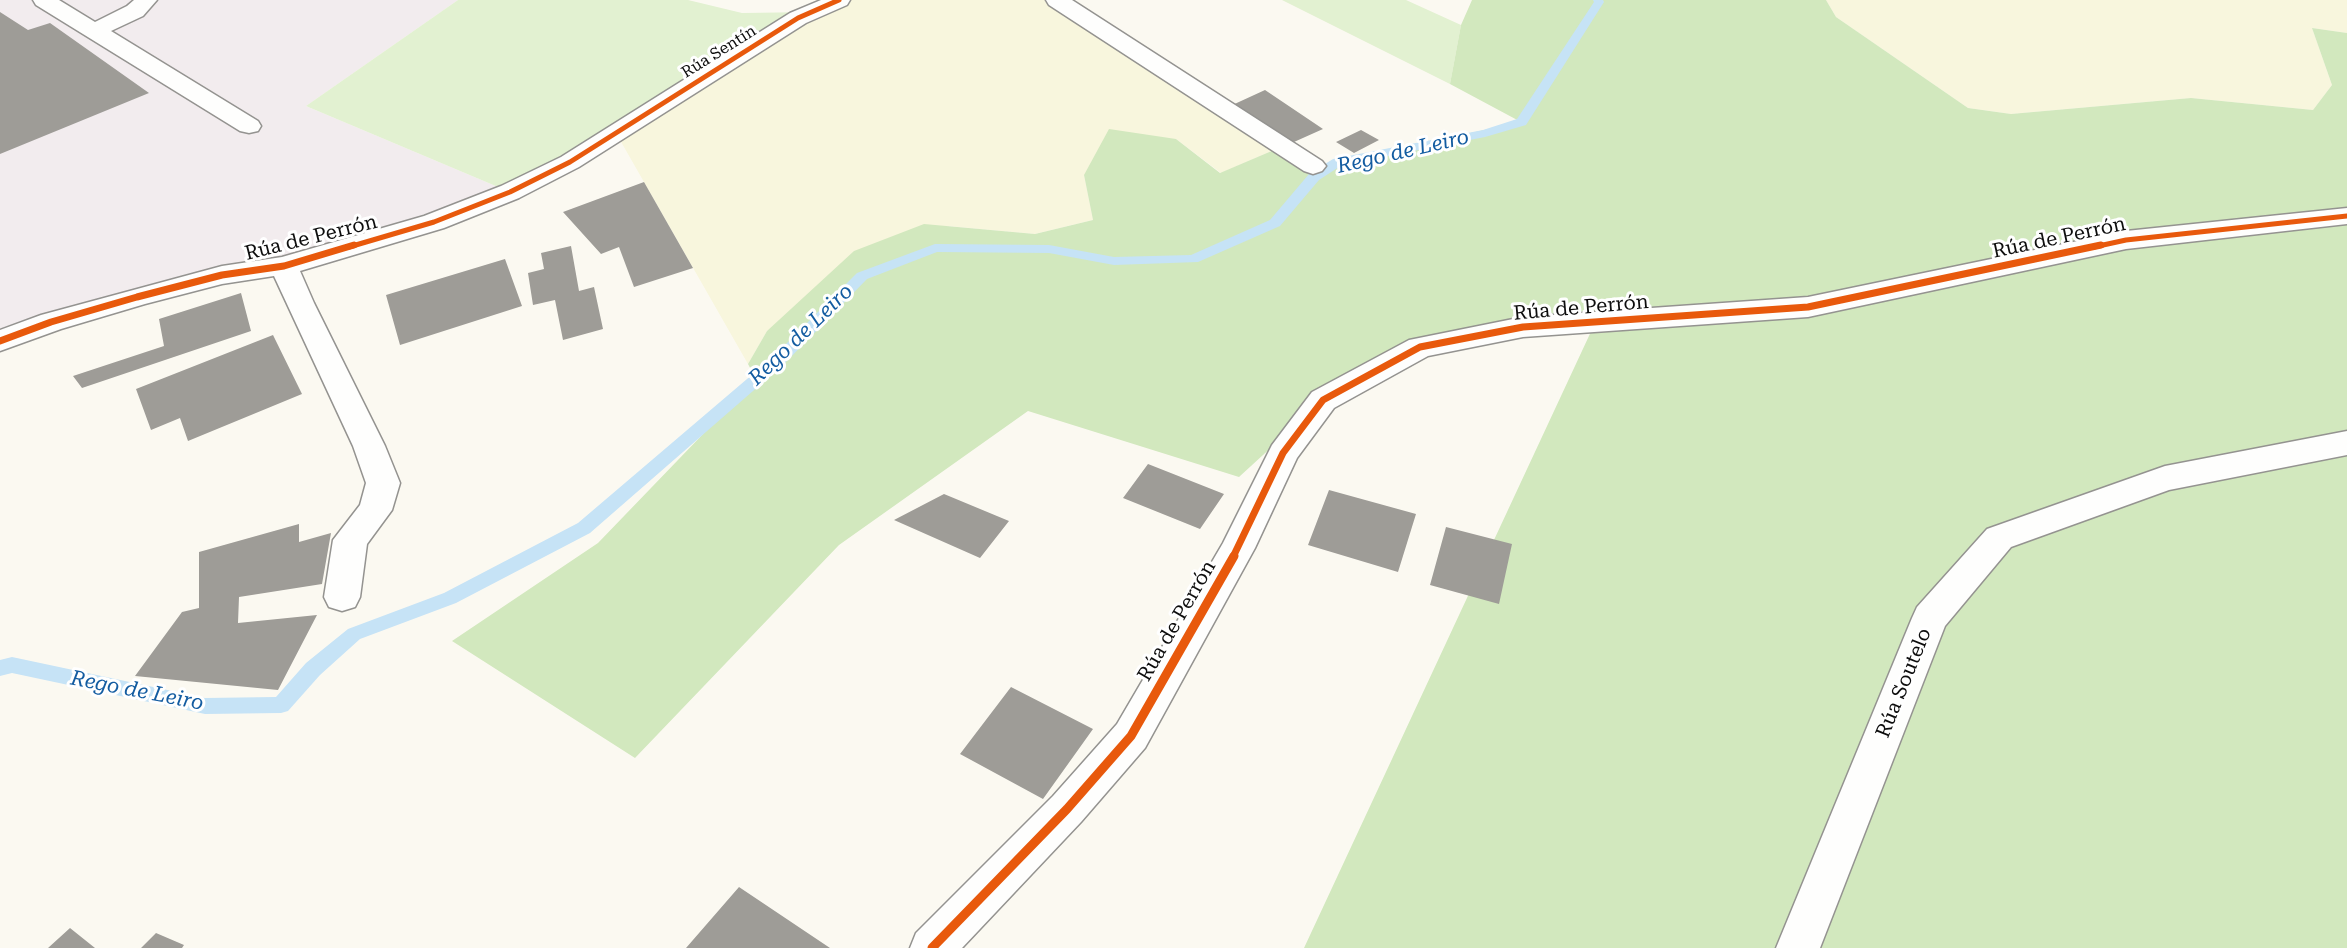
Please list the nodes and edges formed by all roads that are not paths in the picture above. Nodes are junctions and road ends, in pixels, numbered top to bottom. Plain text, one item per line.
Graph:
1 (45, 0) edge
2 (146, 0) edge
3 (839, 0) edge
4 (1057, 0) edge
5 (94, 31) junction
6 (249, 126) dead end
7 (616, 133) joint
8 (1313, 166) dead end
9 (2347, 216) edge
10 (284, 266) junction
11 (0, 341) edge
12 (2347, 442) edge
13 (342, 597) dead end
14 (932, 948) edge
15 (1798, 948) edge

1 - 5 street
2 - 5 street
3 - 7 street, Rúa Sentín
4 - 8 street
5 - 6 street
7 - 10 street, Rúa de Perrón
9 - 14 street, Rúa de Perrón
10 - 11 street, Rúa de Perrón
10 - 13 street, Rúa de Perrón
12 - 15 street, Rúa Soutelo

